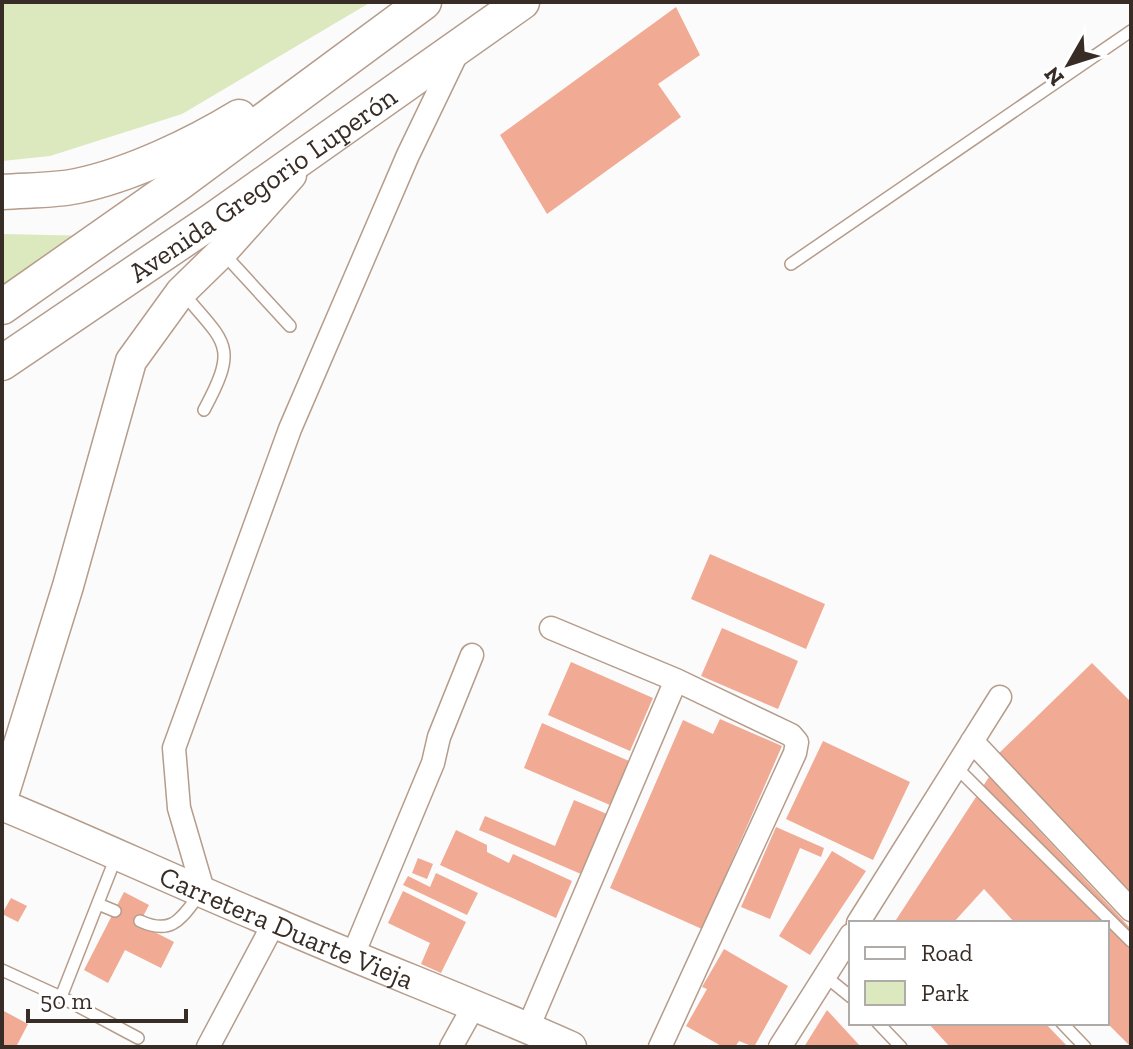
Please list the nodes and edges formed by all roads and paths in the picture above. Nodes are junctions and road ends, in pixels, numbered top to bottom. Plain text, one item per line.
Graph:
1 (522, 2) edge
2 (412, 11) edge
3 (1131, 31) edge
4 (461, 45) junction
5 (313, 150) junction
6 (2, 192) edge
7 (222, 252) junction
8 (791, 264) dead end
9 (181, 292) junction
10 (2, 307) edge
11 (290, 326) dead end
12 (2, 363) edge
13 (204, 410) dead end
14 (551, 628) dead end
15 (472, 655) dead end
16 (676, 680) junction
17 (1000, 697) dead end
18 (972, 741) junction
19 (956, 767) junction
20 (2, 799) edge
21 (2, 805) edge
22 (118, 853) junction
23 (203, 890) junction
24 (98, 904) junction
25 (1131, 910) edge
26 (115, 911) dead end
27 (140, 921) dead end
28 (859, 921) edge
29 (274, 923) junction
30 (849, 938) edge
31 (1131, 941) edge
32 (353, 955) junction
33 (2, 970) edge
34 (825, 976) junction
35 (849, 995) edge
36 (61, 997) junction
37 (475, 1004) junction
38 (880, 1025) edge
39 (1064, 1025) edge
40 (528, 1028) junction
41 (138, 1038) dead end
42 (208, 1047) edge
43 (451, 1047) edge
44 (571, 1047) edge
45 (660, 1047) edge
46 (780, 1047) edge
47 (901, 1047) edge
48 (1085, 1047) edge

1 - 4 main road, Avenida Gregorio Luperón
2 - 6 main road
2 - 10 main road, Avenida Gregorio Luperón
3 - 8 lane
4 - 5 main road, Avenida Gregorio Luperón
4 - 23 street
5 - 7 main road
5 - 12 main road, Avenida Gregorio Luperón
7 - 9 main road
7 - 11 lane
9 - 13 lane
9 - 20 main road
14 - 16 street
15 - 32 street
16 - 40 street
16 - 45 street
17 - 18 street
18 - 19 street
18 - 25 street
19 - 28 street
19 - 31 lane
21 - 22 main road, Carretera Duarte Vieja
22 - 23 main road, Carretera Duarte Vieja
22 - 24 lane
23 - 27 lane
23 - 29 main road, Carretera Duarte Vieja
24 - 26 lane
24 - 36 lane
29 - 32 main road, Carretera Duarte Vieja
29 - 42 street
30 - 34 street
32 - 37 main road, Carretera Duarte Vieja
33 - 36 lane
34 - 35 lane
34 - 46 street
36 - 41 lane
37 - 40 main road, Carretera Duarte Vieja
37 - 43 street
38 - 47 lane
39 - 48 lane
40 - 44 main road, Carretera Duarte Vieja

